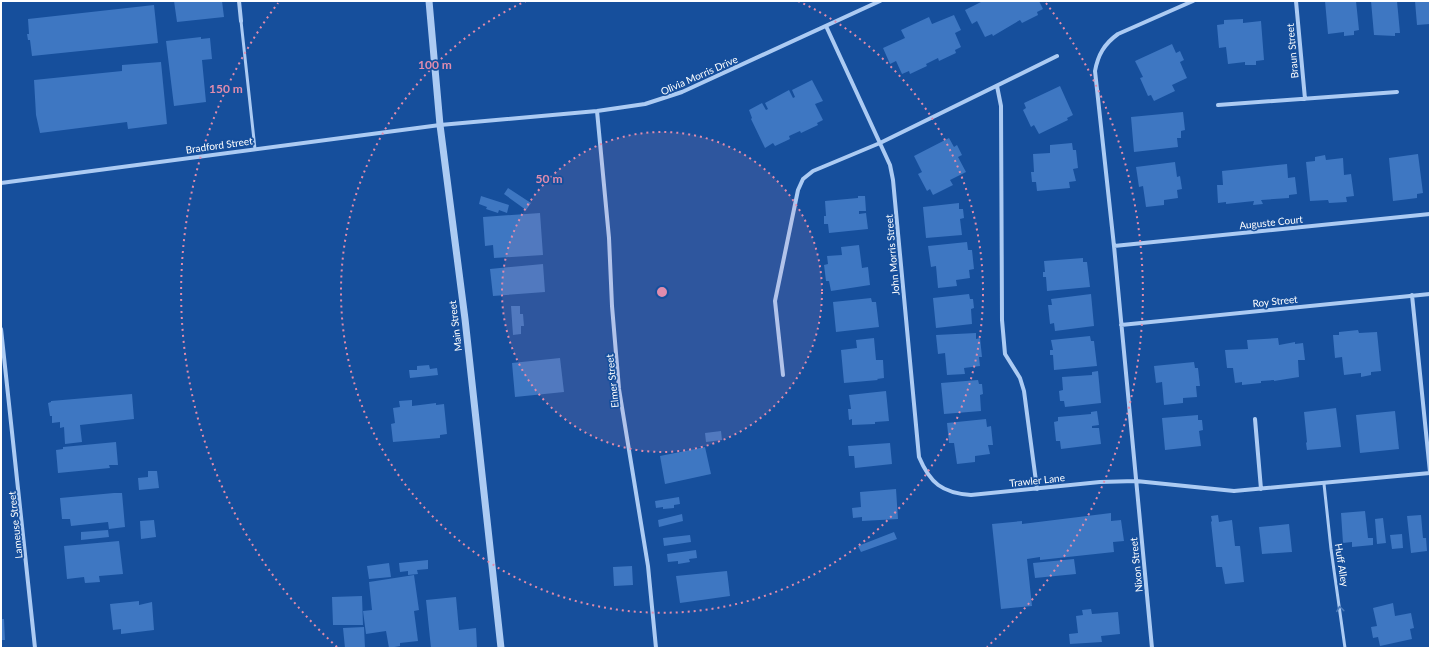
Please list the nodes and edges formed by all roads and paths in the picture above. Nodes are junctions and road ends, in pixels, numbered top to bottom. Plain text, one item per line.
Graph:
1 (239, 1) edge
2 (429, 1) edge
3 (880, 1) edge
4 (1193, 1) edge
5 (1296, 1) edge
6 (241, 21) joint
7 (826, 26) junction
8 (1057, 56) dead end
9 (997, 86) junction
10 (1397, 92) dead end
11 (1305, 99) junction
12 (1218, 105) dead end
13 (597, 111) junction
14 (440, 125) junction
15 (880, 143) junction
16 (254, 149) junction
17 (1, 183) edge
18 (1430, 214) edge
19 (1114, 246) junction
20 (1430, 294) edge
21 (1412, 296) junction
22 (1121, 324) junction
23 (1, 329) edge
24 (784, 376) dead end
25 (1255, 419) dead end
26 (1430, 472) edge
27 (1136, 481) junction
28 (1324, 484) junction
29 (941, 488) joint
30 (1037, 489) junction
31 (1261, 489) junction
32 (35, 648) edge
33 (500, 648) edge
34 (656, 648) edge
35 (1152, 648) edge
36 (1345, 648) edge

1 - 6 street
2 - 14 street, Main Street
3 - 7 street, Olivia Morris Drive
4 - 19 street
5 - 11 street, Braun Street
6 - 16 lane
7 - 13 street, Olivia Morris Drive
7 - 15 street, John Morris Street
8 - 9 street
9 - 15 street
9 - 30 street
10 - 11 street
11 - 12 street
13 - 14 street, Olivia Morris Drive
13 - 34 street, Elmer Street
14 - 16 street, Bradford Street
14 - 33 street, Main Street
15 - 24 street
15 - 29 street, John Morris Street
16 - 17 street, Bradford Street
18 - 19 street, Auguste Court
19 - 22 street
20 - 21 street, Roy Street
21 - 22 street, Roy Street
21 - 26 street
22 - 27 street
23 - 32 street, Lameuse Street
25 - 31 street
26 - 28 street
27 - 30 street, Trawler Lane
27 - 31 street
27 - 35 street, Nixon Street
28 - 31 street
36 -> 28 lane, Huff Alley
29 - 30 street, Trawler Lane

